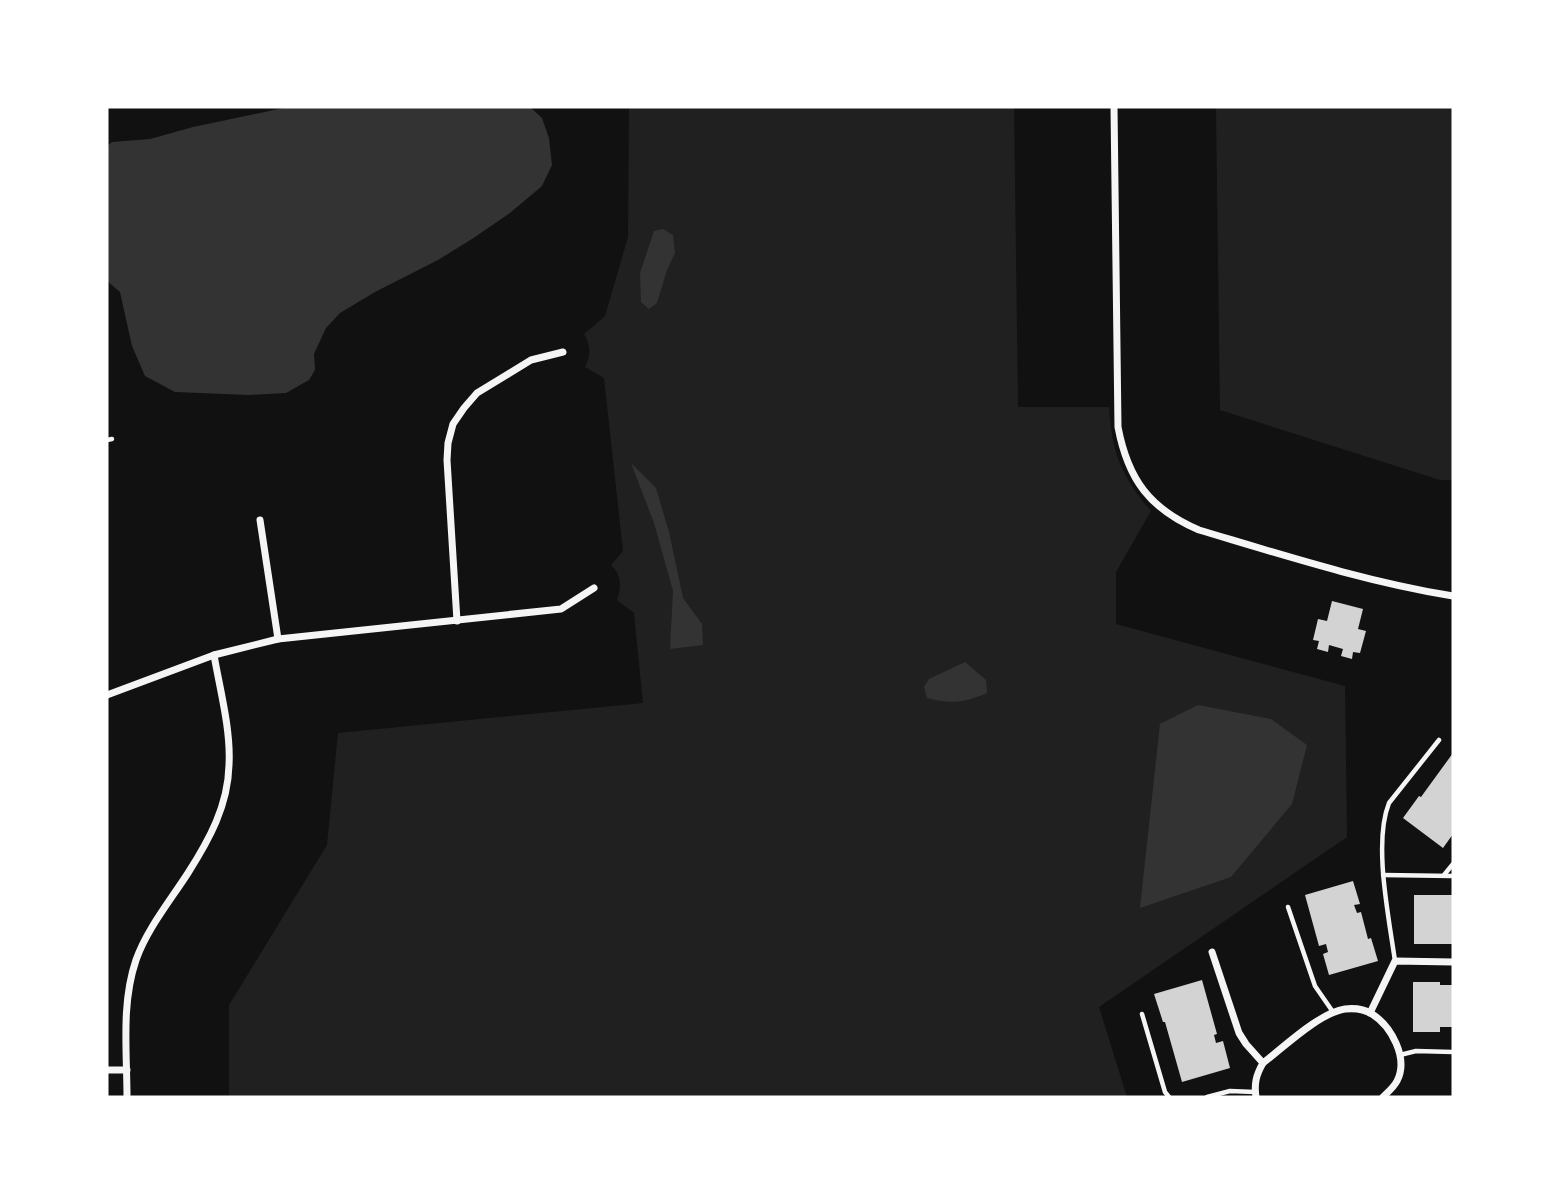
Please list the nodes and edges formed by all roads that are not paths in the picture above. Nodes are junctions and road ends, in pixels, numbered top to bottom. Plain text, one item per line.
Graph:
1 (1114, 107) edge
2 (563, 352) dead end
3 (260, 520) dead end
4 (594, 588) dead end
5 (1453, 596) edge
6 (457, 621) junction
7 (278, 639) junction
8 (214, 655) junction
9 (107, 695) edge
10 (1439, 740) dead end
11 (1453, 864) edge
12 (1383, 875) junction
13 (1444, 876) junction
14 (1453, 876) edge
15 (1288, 907) dead end
16 (1212, 952) dead end
17 (1395, 961) junction
18 (1453, 962) edge
19 (1333, 1012) junction
20 (1370, 1013) junction
21 (1142, 1014) dead end
22 (1453, 1052) edge
23 (1400, 1055) junction
24 (1263, 1063) junction
25 (107, 1070) edge
26 (127, 1070) junction
27 (1390, 1090) junction
28 (1256, 1095) edge
29 (127, 1097) edge
30 (1169, 1097) edge
31 (1207, 1097) edge
32 (1383, 1097) edge
33 (1395, 1097) edge

1 - 5 street
2 - 6 street
3 - 7 street
4 - 6 street
6 - 7 street
7 - 8 street
8 - 9 street
8 - 26 street
10 - 12 lane
11 - 13 lane
12 - 13 lane
12 - 17 lane
13 - 14 lane
15 - 19 lane
16 - 24 street
17 - 18 street
17 - 20 street
19 - 20 street
19 - 24 street
20 - 23 street
21 - 30 lane
22 - 23 lane
23 - 27 street
24 - 28 street
25 - 26 street
26 - 29 street
27 - 32 street
27 - 33 lane
28 - 31 lane

